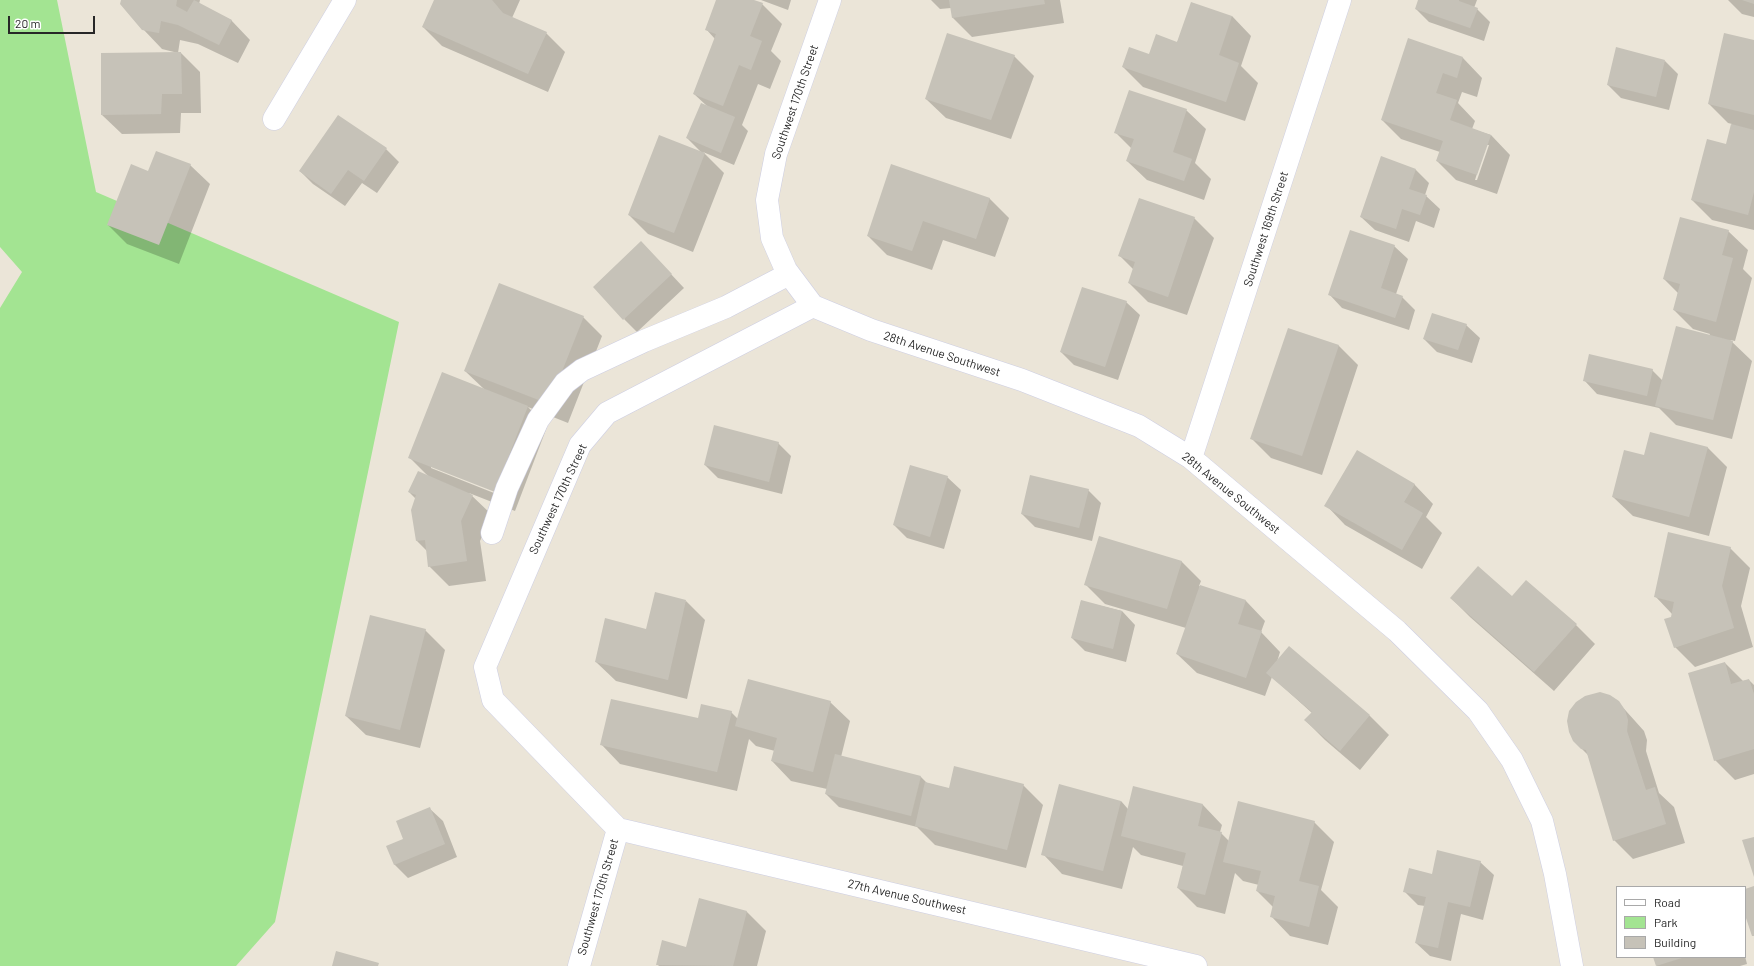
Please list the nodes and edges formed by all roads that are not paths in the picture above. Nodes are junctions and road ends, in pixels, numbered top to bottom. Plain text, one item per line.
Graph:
1 (345, 0) edge
2 (830, 0) edge
3 (1340, 0) edge
4 (274, 119) dead end
5 (789, 274) junction
6 (813, 306) junction
7 (1191, 458) junction
8 (492, 533) dead end
9 (618, 829) junction
10 (579, 966) edge
11 (1196, 966) edge
12 (1572, 966) edge

1 - 4 street
2 - 5 street, Southwest 170th Street
3 - 7 street, Southwest 169th Street
5 - 6 street, Southwest 170th Street
5 - 8 street
6 - 7 street, 28th Avenue Southwest
6 - 9 street, Southwest 170th Street
7 - 12 street, 28th Avenue Southwest
9 - 10 street, Southwest 170th Street
9 - 11 street, 27th Avenue Southwest

